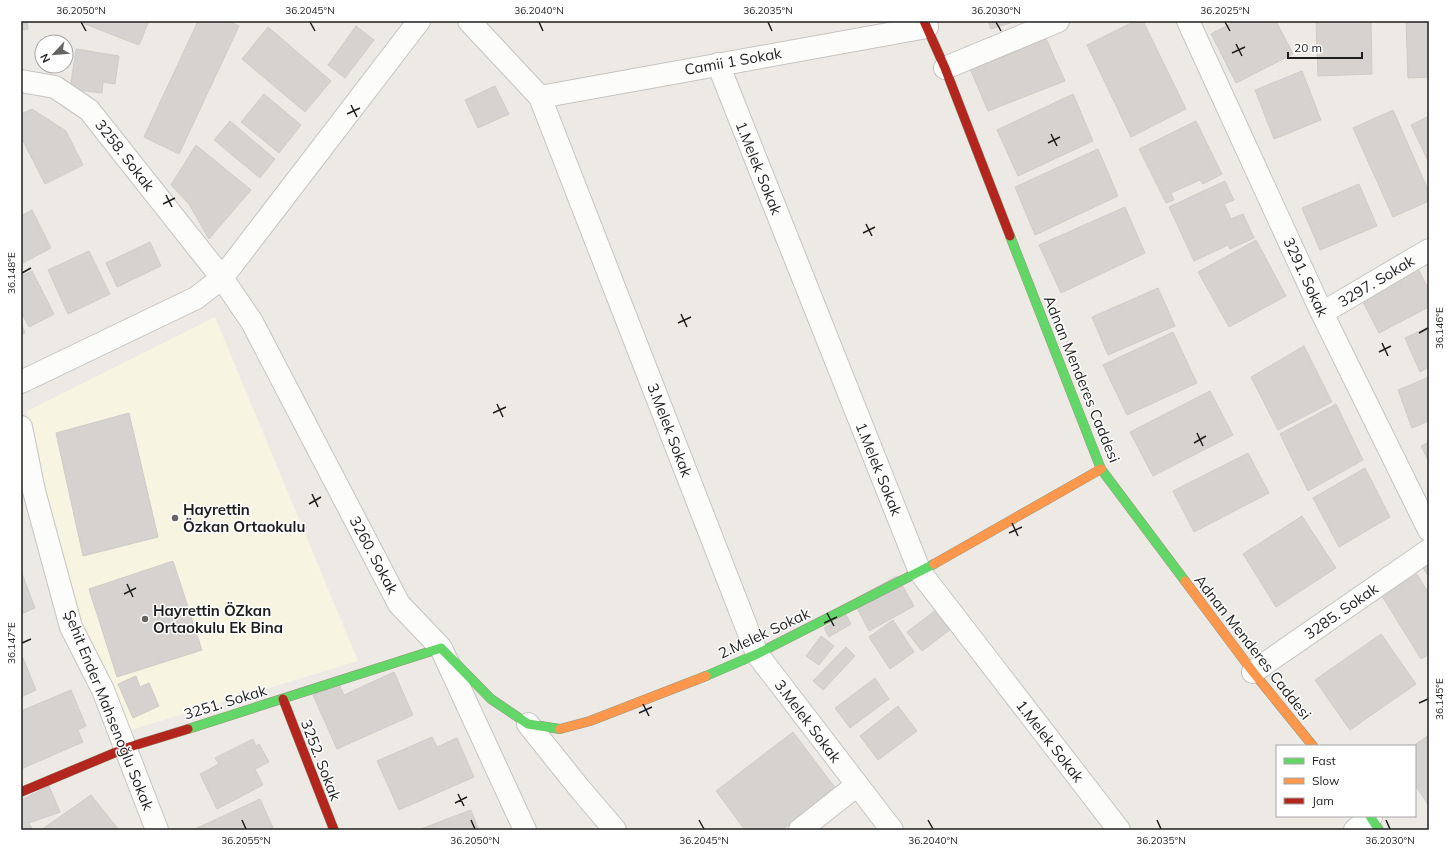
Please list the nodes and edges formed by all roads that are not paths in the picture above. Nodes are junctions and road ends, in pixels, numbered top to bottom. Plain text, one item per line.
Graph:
1 (419, 21) edge
2 (469, 21) edge
3 (1058, 21) edge
4 (1188, 21) edge
5 (926, 24) edge
6 (718, 64) junction
7 (945, 68) junction
8 (21, 81) edge
9 (540, 97) junction
10 (1429, 250) edge
11 (222, 278) junction
12 (1322, 313) junction
13 (21, 382) edge
14 (21, 427) edge
15 (1101, 469) junction
16 (1429, 530) edge
17 (1429, 550) edge
18 (920, 572) junction
19 (441, 648) junction
20 (757, 654) junction
21 (1253, 672) junction
22 (283, 699) junction
23 (528, 724) junction
24 (1312, 745) edge
25 (126, 748) junction
26 (857, 785) junction
27 (21, 792) edge
28 (157, 830) edge
29 (334, 830) edge
30 (525, 830) edge
31 (615, 830) edge
32 (800, 830) edge
33 (892, 830) edge
34 (1119, 830) edge

1 - 11 street
2 - 9 street, 3.Melek Sokak
3 - 7 street
4 - 12 street, 3291. Sokak
5 - 6 street, Camii 1 Sokak
5 - 7 street, Adnan Menderes Caddesi
6 - 9 street, Camii 1 Sokak
6 - 18 street, 1.Melek Sokak
7 - 15 street, Adnan Menderes Caddesi
8 - 11 street, 3258. Sokak
9 - 20 street, 3.Melek Sokak
10 - 12 street, 3297. Sokak
11 - 13 street
11 - 19 street, 3260. Sokak
12 - 16 street, 3291. Sokak
14 - 25 street, Şehit Ender Mahsenoğlu Sokak
15 - 18 street, 2.Melek Sokak
15 - 21 street, Adnan Menderes Caddesi
17 - 21 street, 3285. Sokak
18 - 20 street, 2.Melek Sokak
18 - 34 street, 1.Melek Sokak
19 - 22 street, 3251. Sokak
19 - 23 street, 2.Melek Sokak
19 - 30 street, 3260. Sokak
20 - 23 street, 2.Melek Sokak
20 - 26 street, 3.Melek Sokak
21 - 24 street, Adnan Menderes Caddesi
22 - 25 street, 3251. Sokak
22 - 29 street, 3252. Sokak
23 - 31 street
25 - 27 street, 3251. Sokak
25 - 28 street, Şehit Ender Mahsenoğlu Sokak
26 - 32 street
26 - 33 street, 3.Melek Sokak

